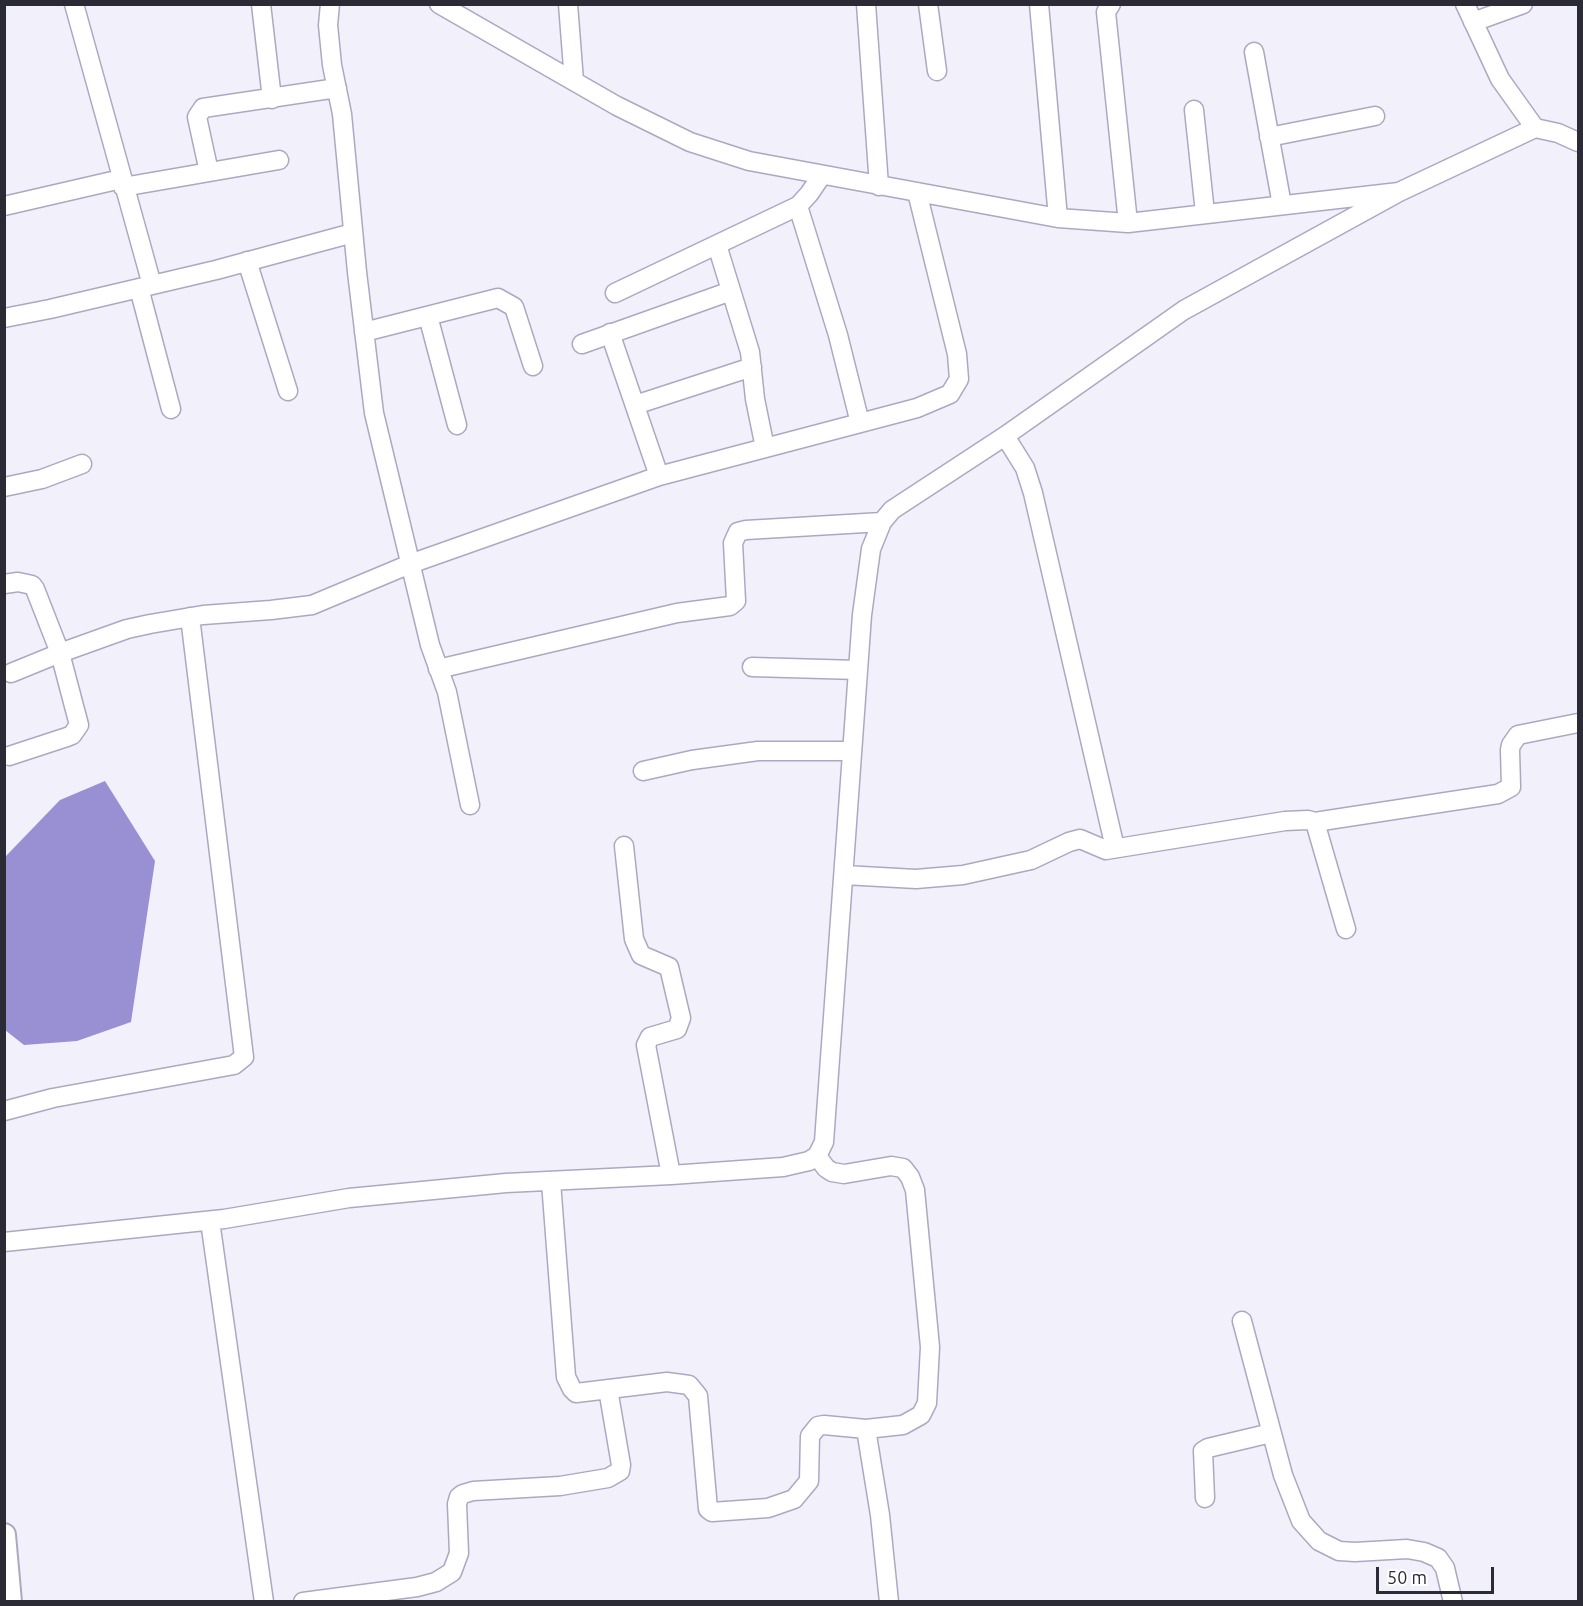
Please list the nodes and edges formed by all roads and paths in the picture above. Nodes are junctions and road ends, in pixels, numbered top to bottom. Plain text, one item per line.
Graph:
1 (74, 4) edge
2 (261, 4) edge
3 (330, 4) edge
4 (439, 4) edge
5 (568, 4) edge
6 (866, 4) edge
7 (928, 4) edge
8 (1039, 4) edge
9 (1111, 4) edge
10 (1465, 4) edge
11 (1523, 4) edge
12 (1473, 22) junction
13 (1254, 52) dead end
14 (937, 71) dead end
15 (573, 81) junction
16 (337, 88) junction
17 (272, 99) junction
18 (1194, 110) dead end
19 (1375, 116) dead end
20 (1534, 128) junction
21 (1269, 137) junction
22 (1578, 142) edge
23 (279, 159) dead end
24 (209, 172) junction
25 (822, 175) junction
26 (122, 183) junction
27 (879, 186) junction
28 (917, 192) junction
29 (1399, 192) junction
30 (1282, 205) junction
31 (4, 206) edge
32 (798, 206) junction
33 (1205, 213) junction
34 (1058, 218) junction
35 (1128, 223) junction
36 (353, 233) junction
37 (717, 245) junction
38 (247, 261) junction
39 (146, 287) junction
40 (731, 291) junction
41 (615, 293) dead end
42 (428, 316) junction
43 (4, 318) edge
44 (364, 332) junction
45 (610, 333) junction
46 (582, 344) dead end
47 (533, 366) dead end
48 (752, 367) junction
49 (288, 392) dead end
50 (635, 405) junction
51 (171, 409) dead end
52 (860, 423) junction
53 (457, 425) dead end
54 (1005, 436) junction
55 (765, 448) junction
56 (82, 464) dead end
57 (659, 477) junction
58 (4, 487) edge
59 (882, 522) junction
60 (410, 564) junction
61 (4, 584) edge
62 (190, 617) junction
63 (60, 653) junction
64 (752, 667) dead end
65 (438, 669) junction
66 (858, 670) junction
67 (11, 673) dead end
68 (1578, 723) edge
69 (852, 751) junction
70 (9, 756) dead end
71 (643, 771) dead end
72 (470, 805) dead end
73 (1315, 822) junction
74 (624, 846) dead end
75 (1115, 848) junction
76 (844, 875) junction
77 (1346, 929) dead end
78 (4, 1111) edge
79 (818, 1156) junction
80 (671, 1175) junction
81 (550, 1182) junction
82 (210, 1221) junction
83 (4, 1242) edge
84 (1242, 1321) dead end
85 (608, 1389) junction
86 (866, 1429) junction
87 (1271, 1433) junction
88 (1205, 1498) dead end
89 (4, 1535) edge
90 (10, 1602) edge
91 (264, 1602) edge
92 (303, 1602) edge
93 (889, 1602) edge
94 (1453, 1602) edge

1 - 26 street
2 - 17 street
3 - 16 street
4 - 15 street
5 - 15 street
6 - 27 street
7 - 14 street
8 - 34 street
9 - 35 street
10 - 12 street
11 - 12 street
12 - 20 street
13 - 21 street
15 - 25 street
16 - 17 street
16 - 36 street
17 - 24 street
18 - 33 street
19 - 21 street
20 - 22 street
20 - 29 street
21 - 30 street
23 - 24 street
24 - 26 street
25 - 27 street
25 - 32 street
26 - 31 street
26 - 39 street
27 - 28 street
28 - 34 street
28 - 52 street
29 - 30 street
29 - 54 street
30 - 33 street
32 - 37 street
32 - 52 street
33 - 35 street
34 - 35 street
36 - 38 street
36 - 44 street
37 - 40 street
37 - 41 street
38 - 39 street
38 - 49 street
39 - 43 street
39 - 51 street
40 - 45 street
40 - 48 street
42 - 44 street
42 - 47 street
42 - 53 street
44 - 60 street
45 - 46 street
45 - 50 street
48 - 50 street
48 - 55 street
50 - 57 street
52 - 55 street
54 - 59 street
54 - 75 street
55 - 57 street
56 - 58 street
57 - 60 street
59 - 65 street
59 - 66 street
60 - 62 street
60 - 65 street
61 - 63 street
62 - 63 street
62 - 78 street
63 - 67 street
63 - 70 street
64 - 66 street
65 - 72 street
66 - 69 street
68 - 73 street
69 - 71 street
69 - 76 street
73 - 75 street
73 - 77 street
74 - 80 street
75 - 76 street
76 - 79 street
79 - 80 street
79 - 86 street
80 - 81 street
81 - 82 street
81 - 85 street
82 - 83 street
82 - 91 street
84 - 87 street
85 - 86 street
85 - 92 street
86 - 93 street
87 - 88 street
87 - 94 street
89 - 90 street

